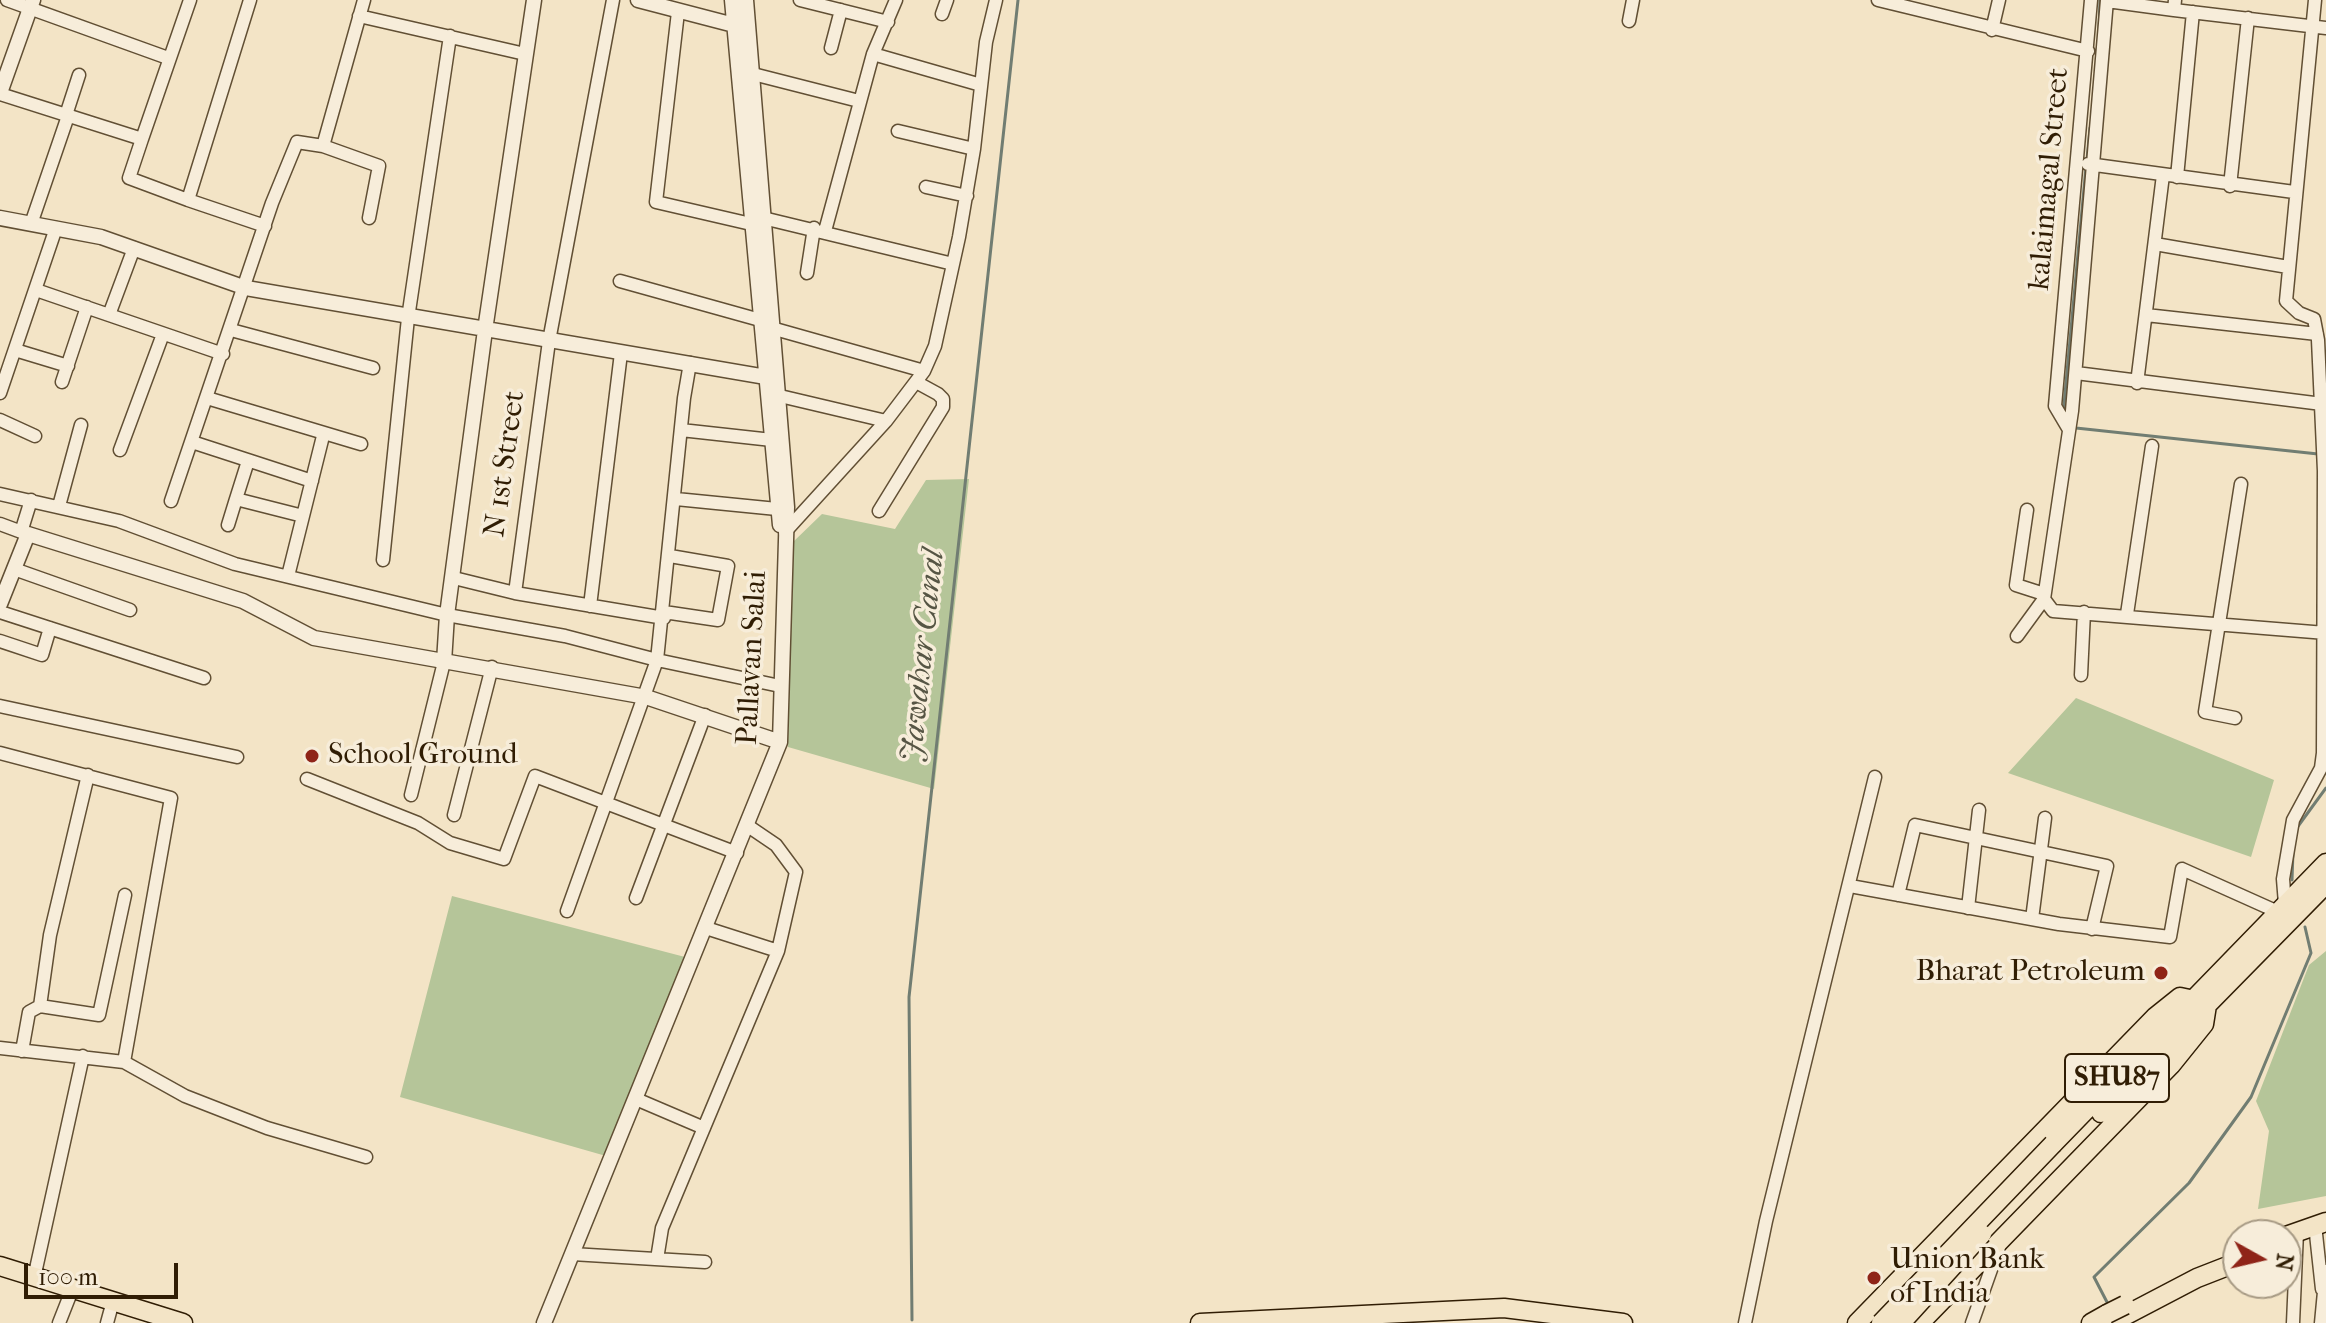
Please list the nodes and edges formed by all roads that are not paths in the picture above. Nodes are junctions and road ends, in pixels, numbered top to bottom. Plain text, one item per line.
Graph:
1 (7, 0) edge
2 (190, 0) edge
3 (250, 0) edge
4 (364, 0) edge
5 (534, 0) edge
6 (613, 0) edge
7 (638, 0) edge
8 (732, 0) edge
9 (746, 0) edge
10 (800, 0) edge
11 (896, 0) edge
12 (947, 0) edge
13 (996, 0) edge
14 (1633, 0) edge
15 (1878, 0) edge
16 (1999, 0) edge
17 (2091, 0) edge
18 (2315, 0) edge
19 (2107, 1) edge
20 (32, 4) edge
21 (664, 4) edge
22 (2175, 5) edge
23 (1930, 6) edge
24 (841, 10) junction
25 (678, 12) junction
26 (2193, 12) junction
27 (942, 14) dead end
28 (359, 16) junction
29 (2248, 18) junction
30 (1629, 21) dead end
31 (888, 22) junction
32 (734, 25) junction
33 (2320, 27) edge
34 (1992, 30) junction
35 (450, 36) junction
36 (831, 48) dead end
37 (2088, 51) junction
38 (525, 54) junction
39 (873, 54) junction
40 (168, 58) junction
41 (753, 74) junction
42 (79, 75) dead end
43 (981, 85) junction
44 (0, 93) edge
45 (859, 101) junction
46 (67, 115) junction
47 (898, 131) dead end
48 (142, 139) junction
49 (323, 146) junction
50 (974, 149) junction
51 (2086, 164) junction
52 (2163, 175) junction
53 (2177, 177) junction
54 (2230, 186) junction
55 (926, 187) dead end
56 (2294, 192) junction
57 (967, 196) junction
58 (188, 200) junction
59 (0, 218) edge
60 (369, 218) dead end
61 (757, 221) junction
62 (31, 224) junction
63 (265, 226) junction
64 (56, 228) junction
65 (819, 230) junction
66 (2155, 244) junction
67 (134, 248) junction
68 (953, 264) junction
69 (2288, 267) junction
70 (807, 273) dead end
71 (620, 281) dead end
72 (246, 288) junction
73 (36, 290) junction
74 (87, 307) junction
75 (109, 315) junction
76 (2146, 315) junction
77 (408, 318) junction
78 (760, 320) junction
79 (775, 329) junction
80 (231, 330) junction
81 (485, 330) junction
82 (163, 334) junction
83 (2317, 334) junction
84 (549, 341) junction
85 (15, 350) junction
86 (621, 353) junction
87 (223, 354) junction
88 (690, 363) junction
89 (68, 366) junction
90 (373, 368) dead end
91 (924, 371) junction
92 (2076, 373) junction
93 (766, 377) junction
94 (62, 382) dead end
95 (916, 382) junction
96 (2137, 383) junction
97 (0, 393) edge
98 (780, 396) junction
99 (207, 398) junction
100 (2322, 404) junction
101 (0, 420) edge
102 (2070, 420) junction
103 (886, 421) junction
104 (81, 425) dead end
105 (681, 430) junction
106 (35, 436) dead end
107 (323, 436) junction
108 (772, 440) junction
109 (192, 442) junction
110 (361, 444) dead end
111 (2152, 446) dead end
112 (120, 450) dead end
113 (248, 461) junction
114 (312, 481) junction
115 (2241, 484) dead end
116 (0, 494) edge
117 (236, 499) junction
118 (676, 499) junction
119 (31, 500) junction
120 (171, 501) dead end
121 (59, 506) junction
122 (777, 509) junction
123 (2027, 510) dead end
124 (879, 511) dead end
125 (303, 516) junction
126 (0, 524) edge
127 (228, 525) dead end
128 (25, 532) junction
129 (785, 532) junction
130 (670, 556) junction
131 (383, 560) dead end
132 (14, 569) junction
133 (288, 576) junction
134 (454, 578) junction
135 (515, 593) junction
136 (2044, 596) junction
137 (0, 604) edge
138 (590, 606) junction
139 (130, 610) dead end
140 (0, 612) edge
141 (2084, 612) junction
142 (2127, 614) junction
143 (447, 615) junction
144 (664, 615) junction
145 (2218, 624) junction
146 (50, 628) junction
147 (2326, 633) edge
148 (2017, 636) dead end
149 (0, 641) edge
150 (657, 660) junction
151 (444, 662) junction
152 (492, 667) junction
153 (2081, 675) dead end
154 (204, 678) dead end
155 (780, 686) junction
156 (646, 697) junction
157 (0, 706) edge
158 (705, 715) junction
159 (2235, 718) dead end
160 (780, 742) junction
161 (0, 753) edge
162 (237, 757) dead end
163 (88, 775) junction
164 (1875, 777) dead end
165 (307, 779) dead end
166 (411, 795) dead end
167 (607, 801) junction
168 (1979, 810) dead end
169 (454, 815) dead end
170 (2045, 818) dead end
171 (663, 823) junction
172 (748, 826) junction
173 (1977, 839) junction
174 (2039, 850) junction
175 (737, 853) junction
176 (2325, 864) edge
177 (2326, 884) edge
178 (1850, 886) junction
179 (125, 895) dead end
180 (1898, 895) junction
181 (636, 898) dead end
182 (1968, 908) junction
183 (2286, 909) junction
184 (567, 911) dead end
185 (2032, 919) junction
186 (706, 928) junction
187 (2092, 929) junction
188 (778, 951) junction
189 (2200, 1002) junction
190 (40, 1006) junction
191 (0, 1048) edge
192 (22, 1051) junction
193 (83, 1056) junction
194 (124, 1062) junction
195 (636, 1099) junction
196 (704, 1128) junction
197 (2058, 1148) junction
198 (366, 1157) dead end
199 (2323, 1228) edge
200 (2003, 1235) junction
201 (2302, 1235) edge
202 (572, 1254) junction
203 (2222, 1258) edge
204 (657, 1259) junction
205 (705, 1262) dead end
206 (0, 1266) edge
207 (2222, 1268) edge
208 (2326, 1271) edge
209 (34, 1278) junction
210 (2322, 1289) junction
211 (72, 1290) junction
212 (2292, 1299) edge
213 (113, 1301) junction
214 (1877, 1303) junction
215 (2127, 1309) junction
216 (1504, 1316) edge
217 (1284, 1321) edge
218 (2105, 1321) edge
219 (59, 1323) edge
220 (107, 1323) edge
221 (183, 1323) edge
222 (544, 1323) edge
223 (1200, 1323) edge
224 (1414, 1323) edge
225 (1554, 1323) edge
226 (1623, 1323) edge
227 (1745, 1323) edge
228 (1857, 1323) edge
229 (1881, 1323) edge
230 (1900, 1323) edge
231 (1920, 1323) edge
232 (1972, 1323) edge
233 (2293, 1323) edge
234 (2321, 1323) edge

1 - 20 street
2 - 40 street
3 - 58 street
4 - 28 street
5 - 38 street
6 - 84 street, N 1st Street
7 - 21 street
8 - 32 street
9 - 41 street, Pallavan Salai
10 - 24 street
11 - 31 street
12 - 27 street
13 - 43 street
14 - 30 street
15 - 23 street, kalaimagal Street
16 - 34 street
17 - 37 street
18 - 33 street
19 - 22 street
19 - 51 street, kalaimagal Street
20 - 40 street
20 - 44 street
21 - 25 street
22 - 26 street
23 - 34 street, kalaimagal Street
24 - 31 street
24 - 36 street
25 - 32 street
25 - 61 street
26 - 29 street
26 - 53 street
28 - 35 street
28 - 49 street
29 - 33 street
29 - 54 street
31 - 39 street
32 - 61 street
33 - 56 street
34 - 37 street, kalaimagal Street
35 - 38 street
35 - 77 street
37 - 51 street, kalaimagal Street
38 - 81 street
39 - 43 street
39 - 45 street
40 - 48 street
41 - 45 street
41 - 61 street, Pallavan Salai
42 - 46 street
43 - 50 street
44 - 46 street
45 - 65 street
46 - 48 street
46 - 62 street
47 - 50 street
48 - 58 street
49 - 60 street
49 - 63 street
50 - 57 street
51 - 52 street
51 - 92 street, kalaimagal Street
51 - 102 street, kalaimagal Street
52 - 53 street
52 - 66 street
53 - 54 street
54 - 56 street
55 - 57 street
56 - 69 street
57 - 68 street
58 - 63 street
59 - 62 street
61 - 65 street
61 - 78 street
61 - 79 street, Pallavan Salai
62 - 64 street
63 - 72 street
64 - 67 street
64 - 73 street
65 - 68 street
65 - 70 street
66 - 69 street
66 - 76 street
67 - 72 street
67 - 75 street
68 - 91 street
69 - 83 street
71 - 78 street
72 - 77 street
72 - 80 street
73 - 74 street
73 - 85 street
74 - 75 street
74 - 89 street
75 - 82 street
76 - 83 street
76 - 96 street
77 - 81 street
77 - 131 street
78 - 93 street
79 - 91 street
79 - 98 street, Pallavan Salai
80 - 87 street
80 - 90 street
81 - 84 street
81 - 134 street
82 - 87 street
82 - 112 street
83 - 100 street
84 - 86 street
84 - 135 street, N 1st Street
85 - 89 street
85 - 97 street
86 - 88 street
86 - 138 street
87 - 99 street
88 - 93 street
88 - 105 street
89 - 94 street
91 - 95 street
92 - 96 street
92 - 102 street, kalaimagal Street
93 - 108 street
95 - 103 street
95 - 124 street
96 - 100 street
98 - 103 street
98 - 129 street, Pallavan Salai
99 - 107 street
99 - 109 street
100 - 147 street
101 - 106 street
102 - 136 street, kalaimagal Street
103 - 129 street
104 - 121 street
105 - 108 street
105 - 118 street
107 - 110 street
107 - 114 street
108 - 122 street
109 - 113 street
109 - 120 street
111 - 142 street
113 - 114 street
113 - 117 street
114 - 125 street
115 - 145 street
116 - 119 street
117 - 125 street
117 - 127 street
118 - 122 street
118 - 130 street
119 - 121 street
119 - 128 street
121 - 133 street
122 - 129 street
123 - 136 street
125 - 133 street
126 - 128 street
128 - 132 street
128 - 151 street
129 - 155 street, Pallavan Salai
130 - 144 street
130 - 144 street
132 - 137 street
132 - 139 street
133 - 143 street
134 - 135 street
134 - 143 street
135 - 138 street
136 - 141 street
136 - 148 street
138 - 144 street
140 - 146 street
141 - 142 street
141 - 153 street
142 - 145 street
143 - 150 street
143 - 151 street
144 - 150 street
145 - 147 street
145 - 159 street
146 - 149 street
146 - 154 street
147 - 183 street
150 - 155 street
150 - 156 street
151 - 152 street
151 - 166 street
152 - 156 street
152 - 169 street
155 - 160 street, Pallavan Salai
156 - 158 street
156 - 167 street
157 - 162 street
158 - 160 street
158 - 171 street
160 - 172 street, Pallavan Salai
161 - 163 street
163 - 190 street
163 - 194 street
164 - 178 street
165 - 167 street
167 - 171 street
167 - 184 street
168 - 173 street
170 - 174 street
171 - 175 street
171 - 181 street
172 - 175 street, Pallavan Salai
172 - 188 street
173 - 174 street
173 - 180 street
173 - 182 street
174 - 185 street
174 - 187 street
175 - 186 street, Pallavan Salai
176 - 183 main road, SHU87
177 - 183 main road, SHU87
178 - 180 street
178 - 227 street
179 - 190 street
180 - 182 street
182 - 185 street
183 - 187 street
183 - 189 main road, SHU87
185 - 187 street
186 - 188 street
186 - 195 street, Pallavan Salai
188 - 196 street
189 - 197 main road, SHU87
189 - 200 main road
189 - 214 main road
190 - 192 street
191 - 192 street
192 - 193 street
193 - 194 street
193 - 209 street
194 - 198 street
195 - 196 street
195 - 202 street, Pallavan Salai
196 - 204 street
197 - 229 main road, SHU87, bridge
197 - 230 main road, SHU87, bridge
199 - 201 main road
199 - 210 street
200 - 231 main road
200 - 232 street
202 - 204 street
202 - 222 street, Pallavan Salai
203 - 215 main road
204 - 205 street
206 - 209 main road
207 - 215 main road
208 - 210 street
209 - 211 main road
210 - 234 street
211 - 213 main road
211 - 219 street
212 - 233 street
213 - 220 street
213 - 221 main road
214 - 228 main road
214 - 230 main road
215 - 218 main road, bridge
216 - 217 main road
216 - 224 main road
216 - 225 main road
216 - 226 main road
217 - 223 main road

